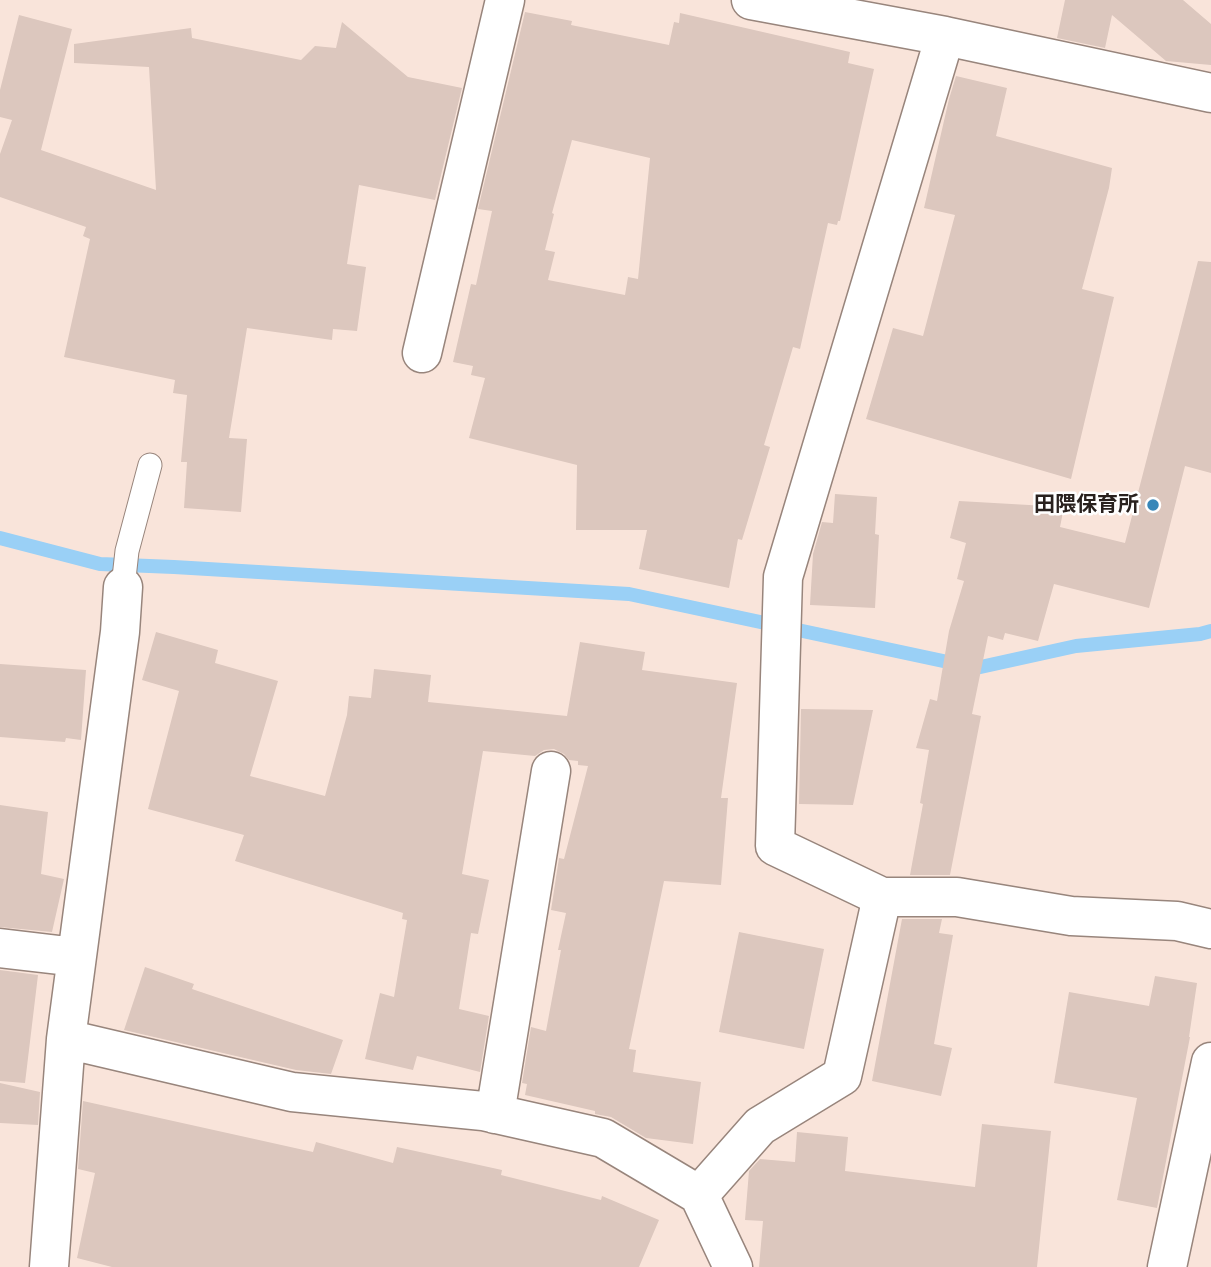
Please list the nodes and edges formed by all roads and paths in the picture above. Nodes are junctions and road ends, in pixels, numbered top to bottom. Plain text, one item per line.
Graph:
1 (505, 0) edge
2 (751, 0) edge
3 (945, 36) junction
4 (1211, 93) edge
5 (422, 353) dead end
6 (150, 465) dead end
7 (125, 569) joint
8 (551, 771) dead end
9 (882, 897) junction
10 (1211, 929) edge
11 (0, 948) edge
12 (76, 957) junction
13 (66, 1039) junction
14 (1211, 1062) edge
15 (495, 1114) junction
16 (699, 1195) junction
17 (49, 1267) edge
18 (733, 1267) edge
19 (1167, 1267) edge

1 - 5 street
2 - 3 street
3 - 4 street
3 - 9 street
6 - 7 lane
7 - 12 street
8 - 15 street
9 - 10 street
9 - 16 street
11 - 12 street
12 - 13 street
13 - 15 street
13 - 17 street
14 - 19 street
15 - 16 street
16 - 18 street

